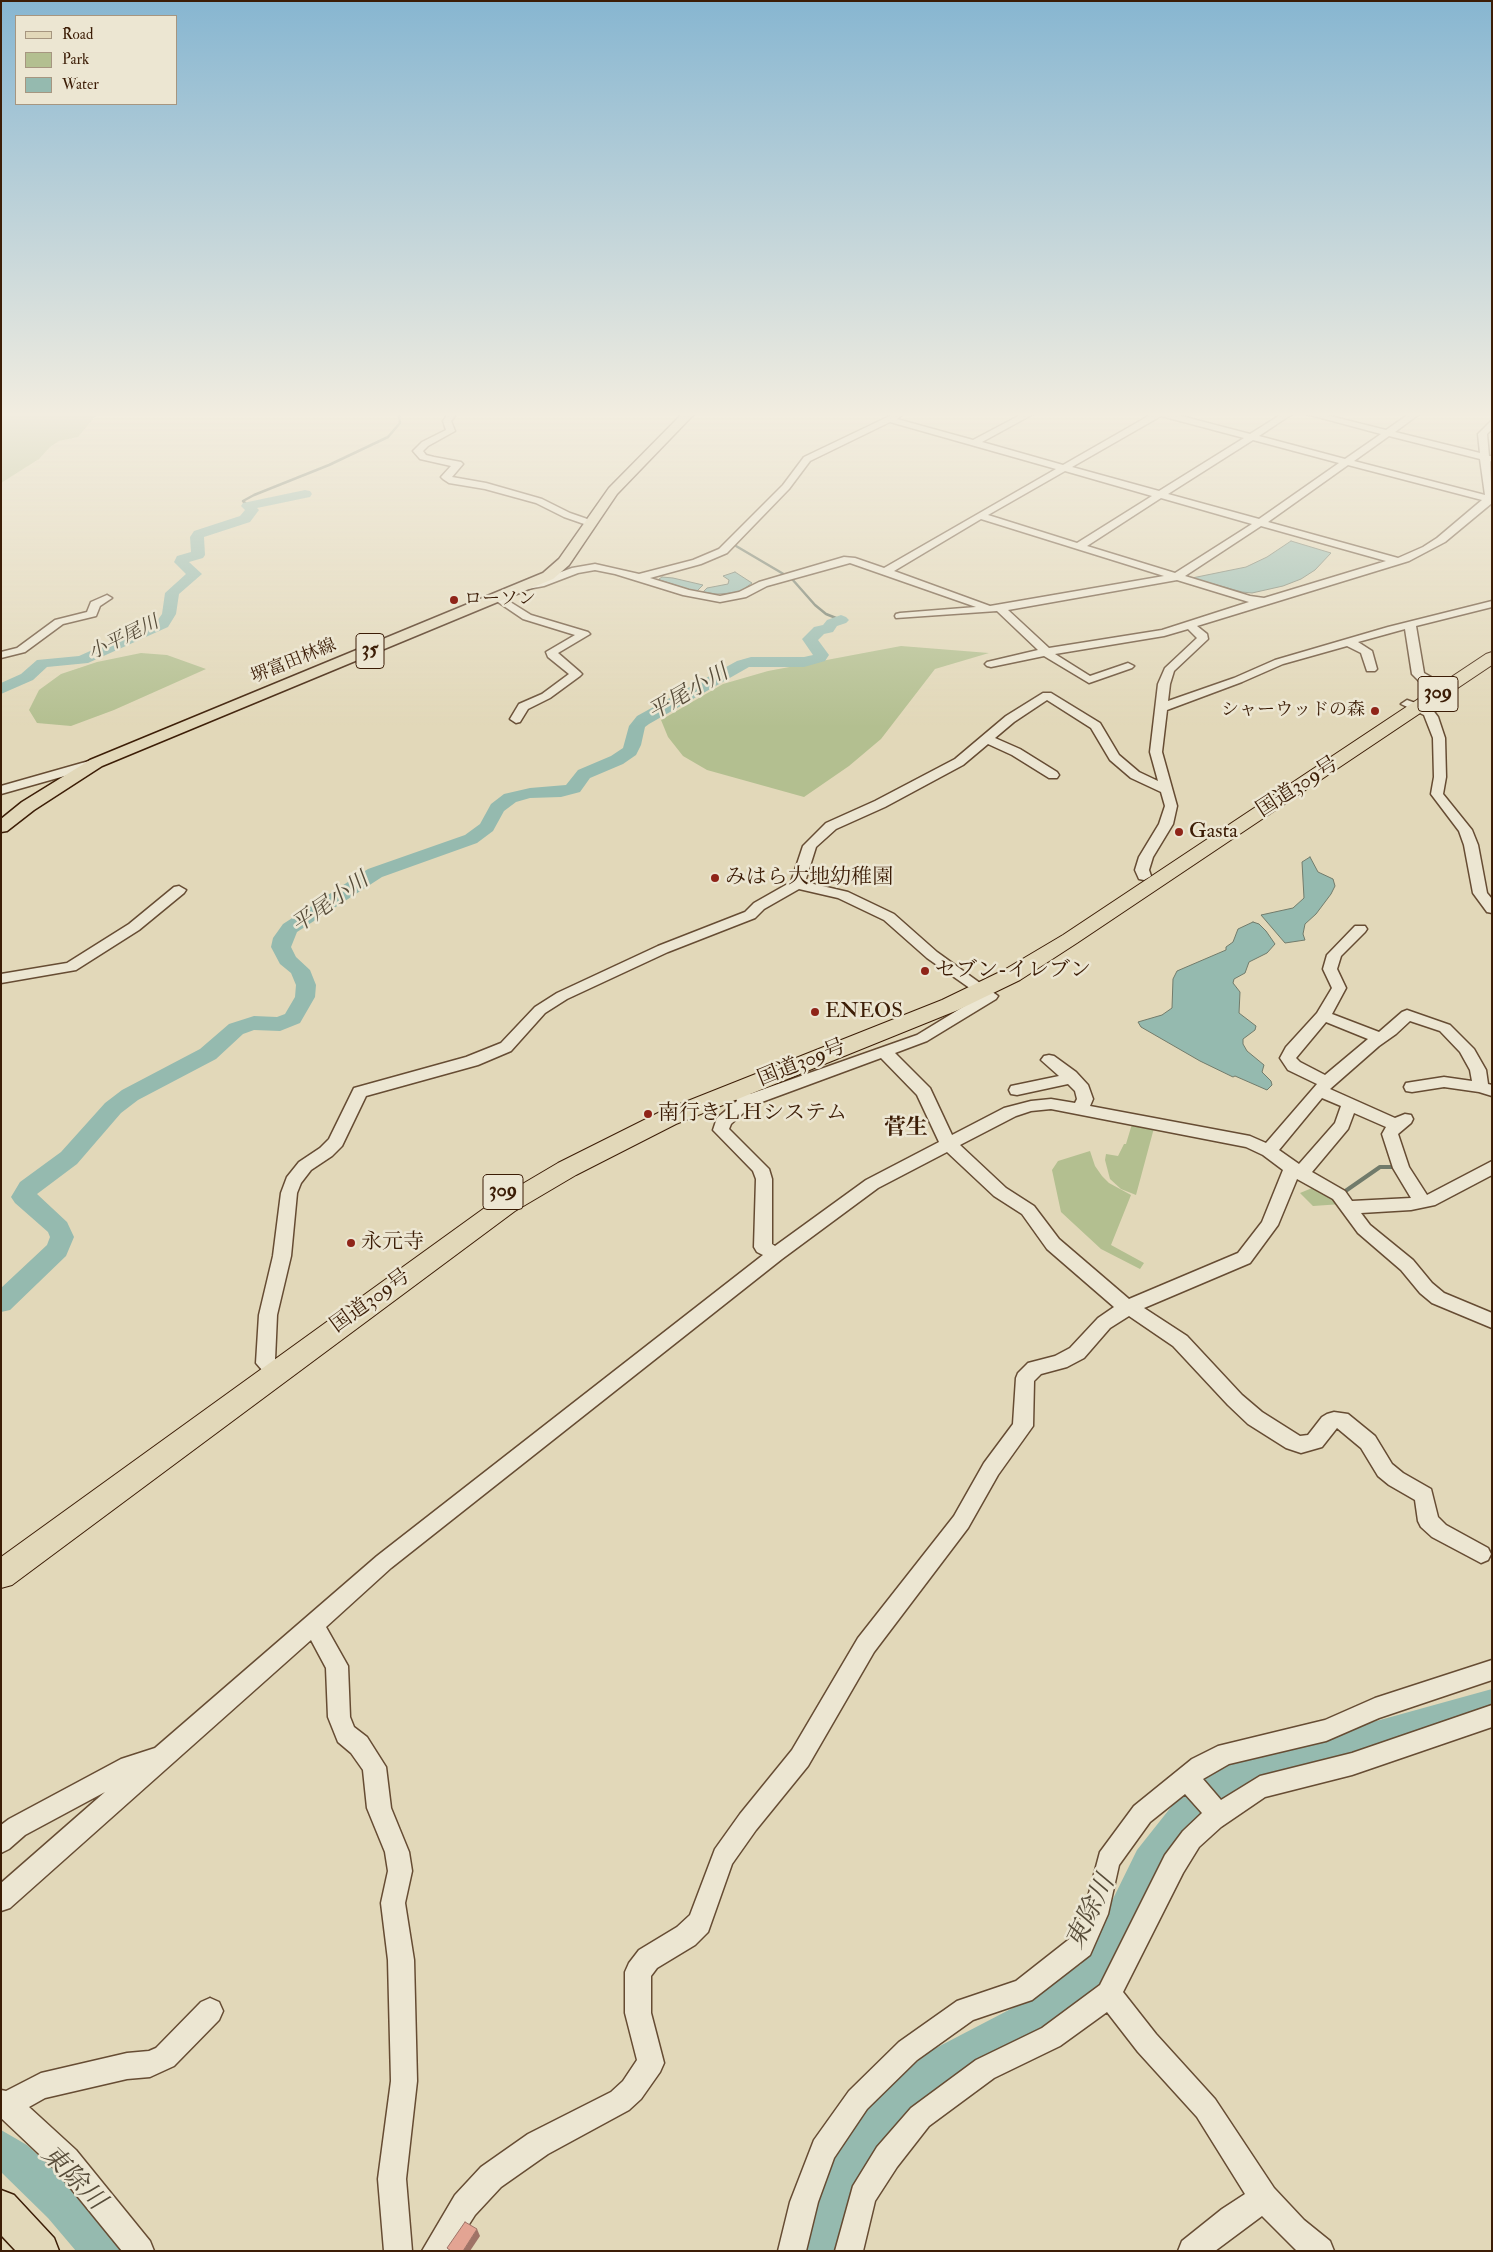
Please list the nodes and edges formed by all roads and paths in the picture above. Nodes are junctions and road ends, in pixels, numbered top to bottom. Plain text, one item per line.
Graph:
1 (573, 517) edge
2 (594, 517) edge
3 (756, 517) edge
4 (978, 517) edge
5 (984, 517) edge
6 (1125, 517) edge
7 (1238, 517) edge
8 (1268, 517) edge
9 (1469, 517) edge
10 (590, 523) junction
11 (1260, 523) junction
12 (1079, 546) junction
13 (1397, 561) junction
14 (885, 572) junction
15 (1176, 576) junction
16 (786, 577) joint
17 (638, 578) junction
18 (528, 586) junction
19 (107, 598) dead end
20 (499, 598) junction
21 (1261, 602) junction
22 (1492, 604) edge
23 (996, 608) junction
24 (900, 616) dead end
25 (1192, 626) junction
26 (1410, 626) junction
27 (1349, 642) junction
28 (1492, 646) edge
29 (1046, 652) junction
30 (1, 655) edge
31 (1492, 657) edge
32 (991, 664) dead end
33 (1128, 666) dead end
34 (1371, 669) dead end
35 (1436, 684) junction
36 (1412, 706) junction
37 (1160, 708) junction
38 (516, 719) dead end
39 (988, 739) junction
40 (96, 764) junction
41 (1053, 774) dead end
42 (1, 790) edge
43 (1168, 791) junction
44 (1, 828) edge
45 (1144, 876) junction
46 (797, 884) junction
47 (179, 890) dead end
48 (1492, 909) edge
49 (1360, 929) dead end
50 (1, 979) edge
51 (977, 985) junction
52 (1323, 1016) junction
53 (1380, 1038) junction
54 (884, 1052) junction
55 (1048, 1060) dead end
56 (1064, 1080) dead end
57 (1323, 1086) junction
58 (1412, 1087) dead end
59 (1486, 1089) edge
60 (742, 1095) junction
61 (1043, 1105) junction
62 (1350, 1105) junction
63 (1081, 1110) junction
64 (949, 1145) junction
65 (1270, 1151) junction
66 (1492, 1167) edge
67 (1296, 1170) junction
68 (1422, 1201) junction
69 (1349, 1207) junction
70 (776, 1254) junction
71 (1129, 1308) junction
72 (1492, 1321) edge
73 (270, 1368) junction
74 (1481, 1554) dead end
75 (1, 1556) edge
76 (1, 1575) edge
77 (313, 1624) junction
78 (1492, 1670) edge
79 (1492, 1716) edge
80 (161, 1758) junction
81 (1187, 1778) junction
82 (1220, 1815) junction
83 (1, 1841) edge
84 (1, 1899) edge
85 (1109, 1994) junction
86 (210, 2011) dead end
87 (4, 2104) edge
88 (1264, 2198) junction
89 (1, 2208) edge
90 (41, 2251) edge
91 (140, 2251) edge
92 (398, 2251) edge
93 (436, 2251) edge
94 (792, 2251) edge
95 (849, 2251) edge
96 (1192, 2251) edge
97 (1320, 2251) edge

1 - 10 street
2 - 10 main road, 堺富田林線 / 35
3 - 17 street
4 - 14 street
5 - 12 street
6 - 12 street
7 - 11 street
8 - 11 street
9 - 13 street
10 - 18 main road, 堺富田林線 / 35
11 - 13 street
11 - 15 street
12 - 15 street
13 - 21 street
14 - 16 street
14 - 23 street
15 - 21 street
15 - 23 street
16 - 17 street
17 - 18 street
18 - 20 main road, 堺富田林線 / 35
19 - 30 street
20 - 38 street
20 - 40 main road, 堺富田林線 / 35
21 - 25 street
22 - 26 street
23 - 24 street
23 - 29 street
25 - 29 street
25 - 37 street
26 - 27 street
26 - 35 street
27 - 34 street
27 - 37 street
28 - 35 highway, 国道309号 / 309
29 - 32 street
29 - 33 street
31 - 36 highway, 国道309号 / 309
35 - 36 highway, 国道309号 / 309
36 - 45 highway, 国道309号 / 309
36 - 48 street
36 - 51 highway, 国道309号 / 309
37 - 43 street
39 - 41 street
39 - 43 street
39 - 46 street
40 - 42 street
40 - 44 main road, 堺富田林線 / 35
43 - 45 street
45 - 51 highway, 国道309号 / 309
46 - 51 street
46 - 73 street
47 - 50 street
49 - 52 street
51 - 54 street
51 - 60 highway, 国道309号 / 309
51 - 73 highway, 国道309号 / 309
52 - 53 street
52 - 57 street
53 - 57 street
53 - 59 street
54 - 60 street
54 - 64 street
55 - 63 street
56 - 61 street
57 - 62 street
57 - 65 street
58 - 59 street
60 - 70 street
60 - 73 highway, 国道309号 / 309
61 - 63 street
61 - 64 street
62 - 67 street
62 - 68 street
63 - 65 street
64 - 70 street
64 - 71 street
65 - 67 street
66 - 68 street
67 - 69 street
67 - 71 street
68 - 69 street
69 - 72 street
70 - 77 street
71 - 74 street
71 - 93 street
73 - 75 highway, 国道309号 / 309
73 - 76 highway, 国道309号 / 309
77 - 80 street
77 - 92 street
78 - 81 street
79 - 82 street
80 - 83 street
80 - 84 street
81 - 82 street
81 - 94 street
82 - 85 street
85 - 88 street
85 - 95 street
86 - 87 street
87 - 91 street
88 - 96 street
88 - 97 street
89 - 90 main road

